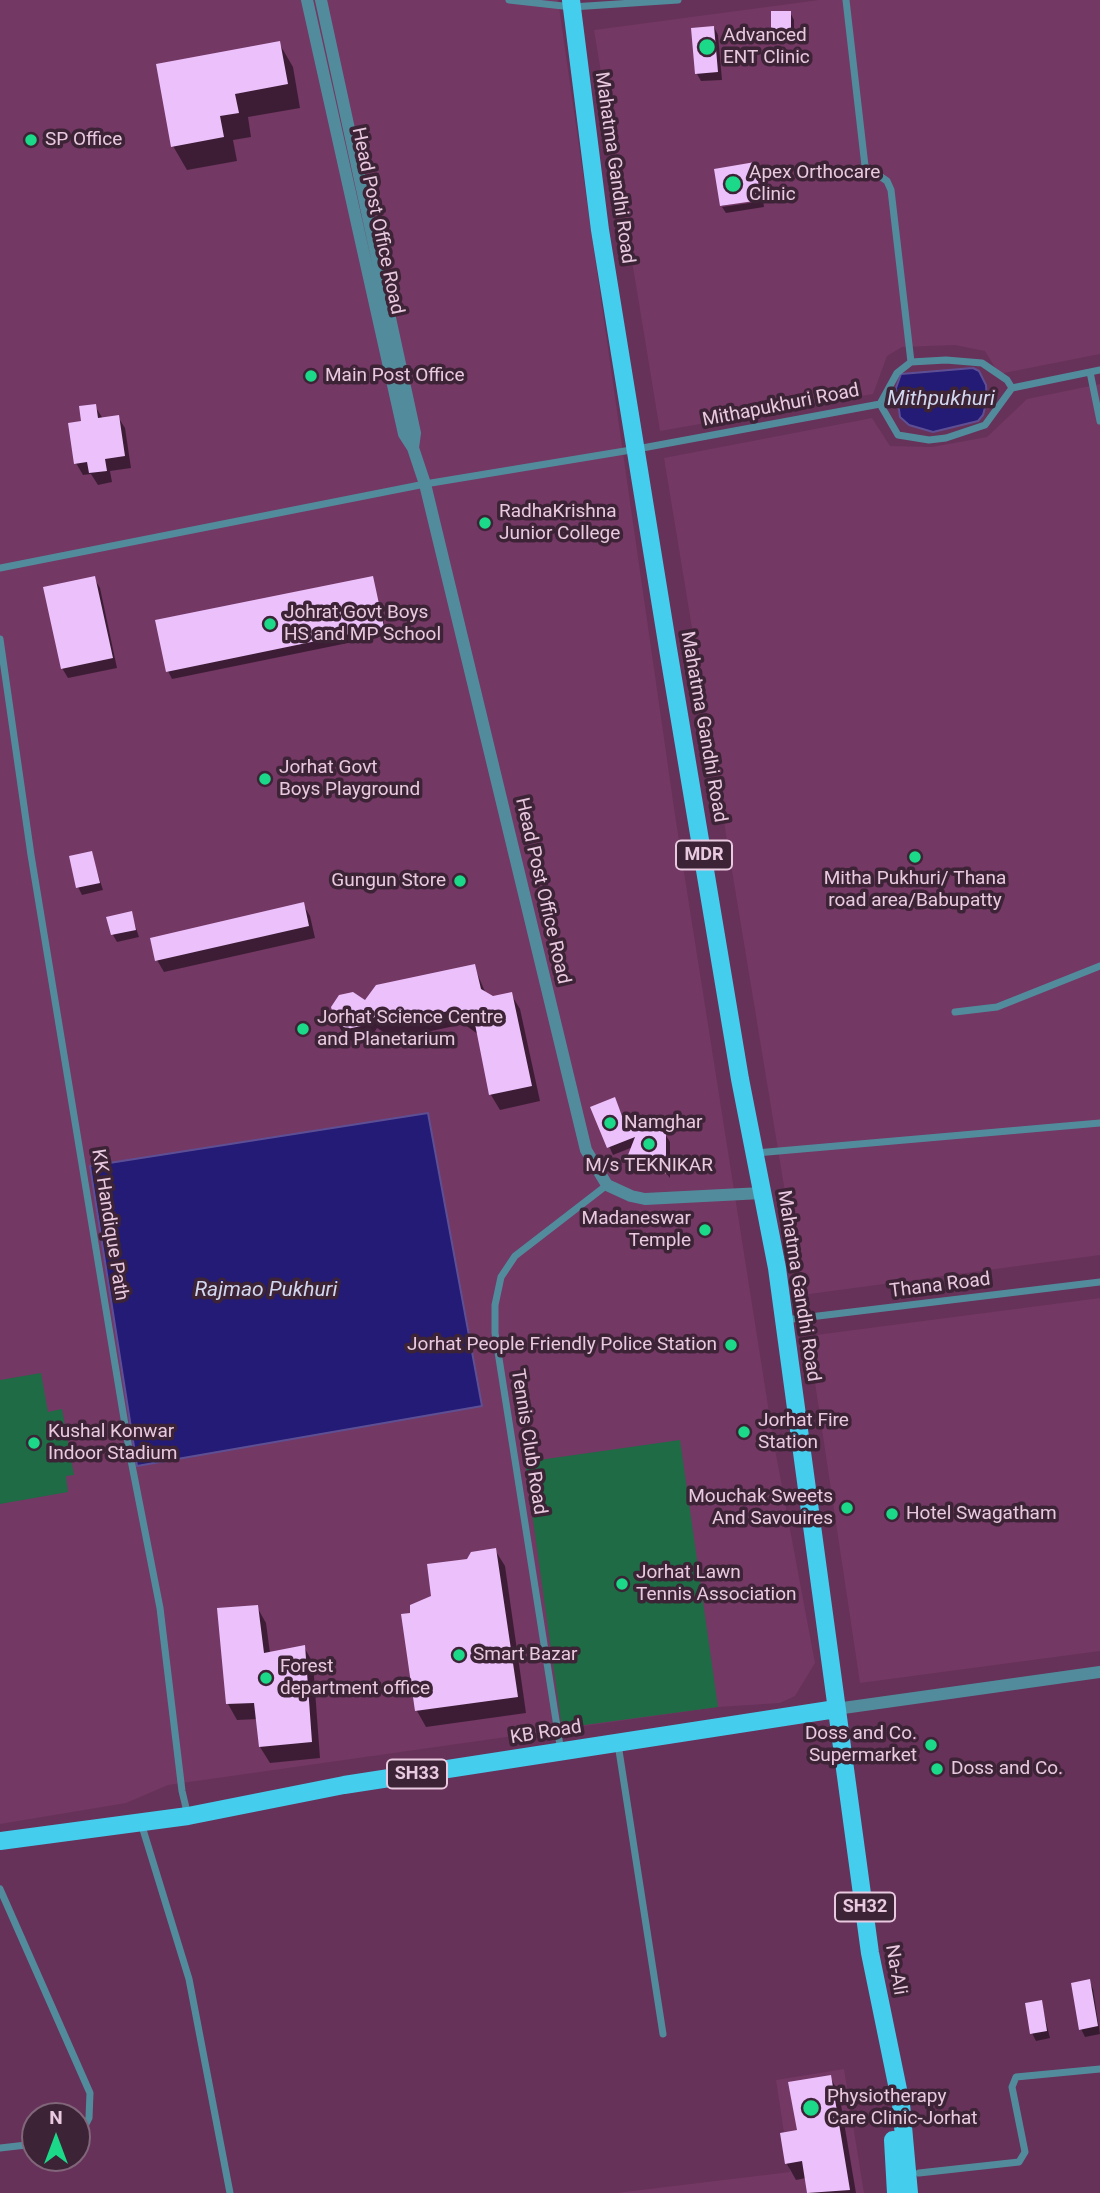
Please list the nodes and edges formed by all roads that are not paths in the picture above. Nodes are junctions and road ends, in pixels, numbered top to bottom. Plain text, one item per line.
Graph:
1 (307, 0) edge
2 (321, 0) edge
3 (509, 0) edge
4 (678, 0) edge
5 (846, 0) edge
6 (571, 4) edge
7 (911, 362) junction
8 (1100, 370) edge
9 (1090, 372) junction
10 (1012, 388) junction
11 (880, 404) junction
12 (1100, 421) edge
13 (413, 447) junction
14 (637, 449) junction
15 (425, 484) junction
16 (0, 568) edge
17 (0, 639) edge
18 (1100, 966) edge
19 (955, 1012) dead end
20 (1100, 1122) edge
21 (754, 1153) junction
22 (607, 1185) junction
23 (762, 1193) junction
24 (1100, 1282) edge
25 (784, 1321) junction
26 (1100, 1672) edge
27 (836, 1709) junction
28 (618, 1743) junction
29 (561, 1752) junction
30 (188, 1816) junction
31 (141, 1822) junction
32 (0, 1842) edge
33 (0, 1889) edge
34 (663, 2034) dead end
35 (1100, 2069) edge
36 (90, 2102) edge
37 (901, 2111) junction
38 (21, 2146) edge
39 (0, 2148) edge
40 (919, 2173) junction
41 (230, 2193) edge
42 (896, 2193) edge
43 (909, 2193) edge
44 (922, 2193) edge

1 - 13 street, Head Post Office Road
2 - 13 street, Head Post Office Road
3 - 6 street
4 - 6 street
5 - 7 street
6 - 14 main road, Mahatma Gandhi Road / MDR
7 - 10 street
7 - 11 street
8 - 9 street
9 - 10 street
9 - 12 street
10 - 11 street, Mithapukhuri Road
11 - 14 street, Mithapukhuri Road
13 - 15 street, Head Post Office Road
14 - 15 street, Mithapukhuri Road
14 - 21 main road, Mahatma Gandhi Road / MDR
15 - 16 street, Mithapukhuri Road
15 - 22 street, Head Post Office Road
17 - 30 street, KK Handique Path
18 - 19 street
20 - 21 street
21 - 23 main road, Mahatma Gandhi Road / MDR
22 - 23 street
22 - 29 street, Tennis Club Road
23 - 25 main road, Mahatma Gandhi Road / MDR
24 - 25 street, Thana Road
25 - 27 main road, Mahatma Gandhi Road / MDR
26 - 27 street, KB Road
27 - 28 main road, KB Road / SH33
27 - 37 main road, Na-Ali / SH32
28 - 29 main road, KB Road / SH33
28 - 34 street
29 - 30 main road, KB Road / SH33
30 - 31 main road, KB Road / SH33
31 - 32 main road, KB Road / SH33
31 - 41 street
33 - 36 street
35 - 40 street
37 - 40 main road
37 - 42 main road, Na-Ali / SH32
37 - 43 main road
38 - 39 street
40 - 44 main road

